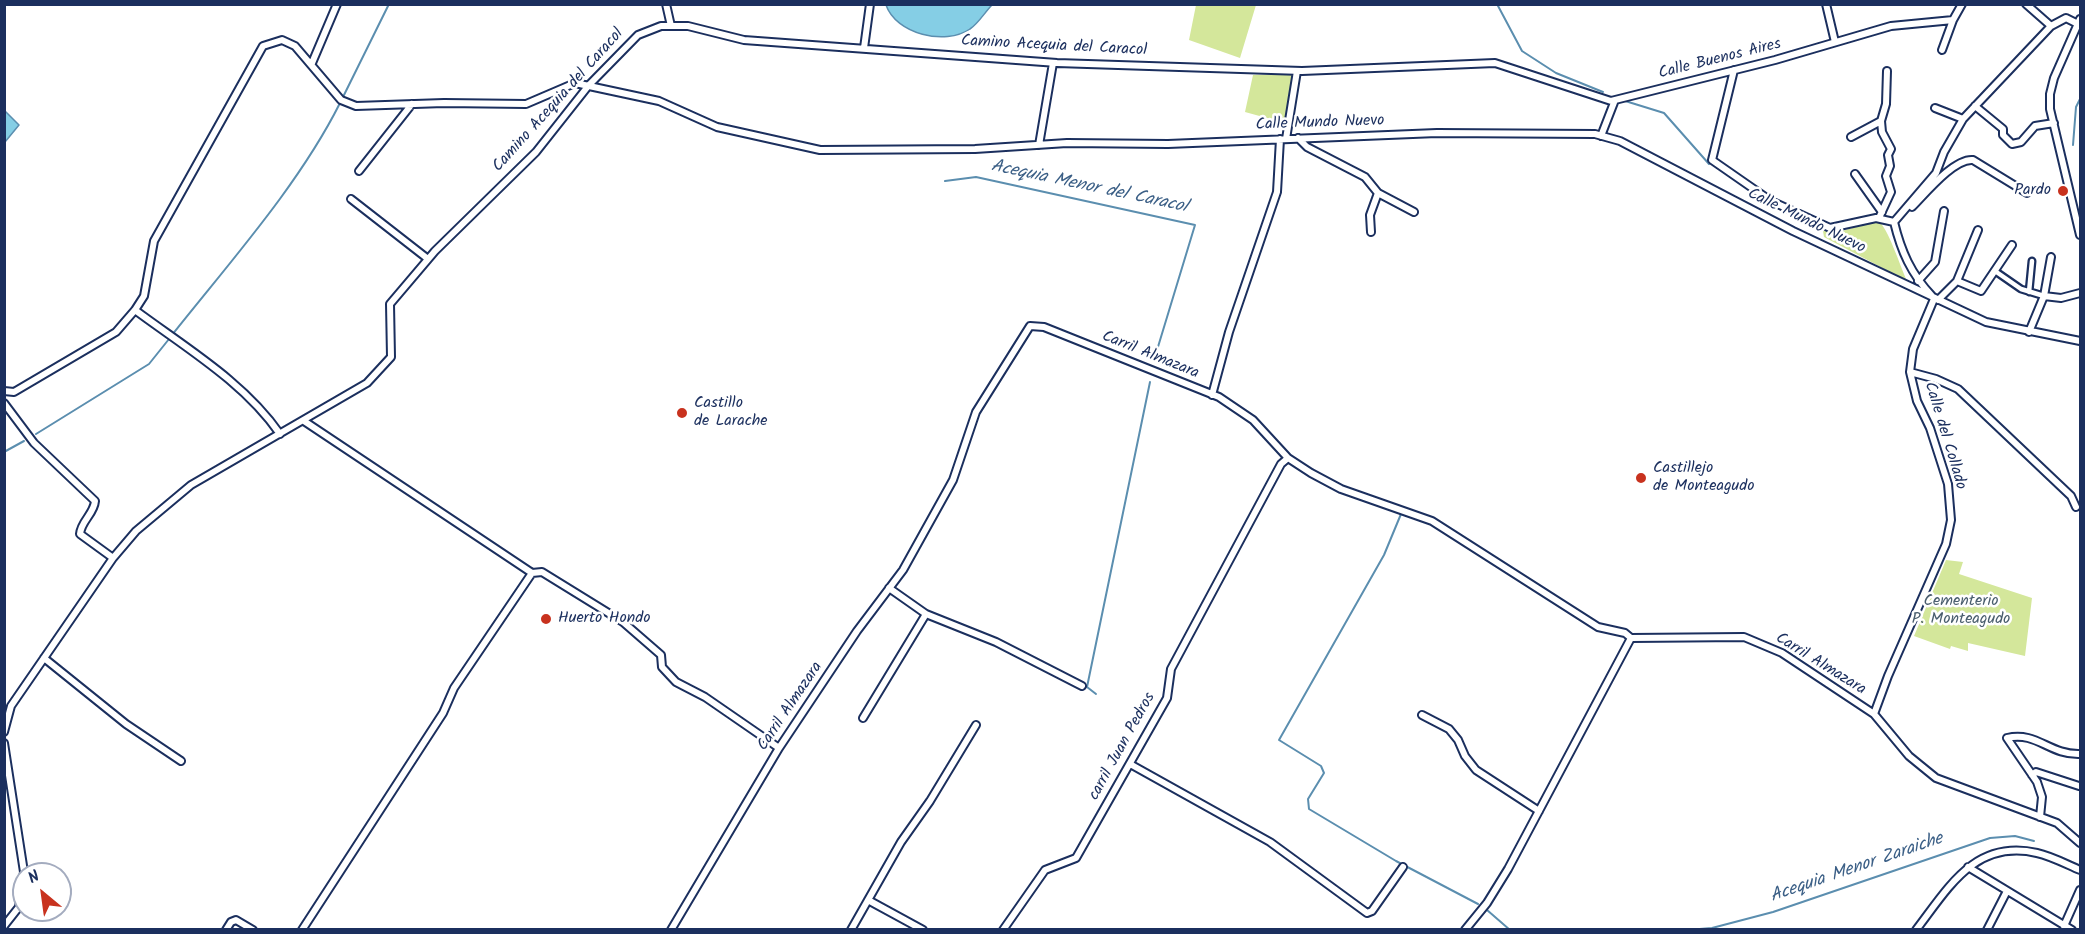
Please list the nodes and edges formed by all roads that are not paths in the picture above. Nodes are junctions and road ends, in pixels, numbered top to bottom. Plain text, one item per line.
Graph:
1 (337, 4) edge
2 (666, 4) edge
3 (870, 4) edge
4 (1826, 4) edge
5 (1962, 4) edge
6 (2026, 4) edge
7 (1953, 20) junction
8 (2079, 21) edge
9 (671, 26) junction
10 (2051, 26) junction
11 (1835, 42) junction
12 (864, 48) junction
13 (1942, 50) dead end
14 (312, 63) junction
15 (1053, 63) junction
16 (1297, 70) junction
17 (1734, 70) junction
18 (1887, 71) dead end
19 (589, 85) junction
20 (1613, 101) junction
21 (412, 104) junction
22 (1975, 106) junction
23 (1935, 108) dead end
24 (1963, 119) junction
25 (1881, 121) junction
26 (2054, 123) junction
27 (1601, 136) junction
28 (1851, 137) dead end
29 (1298, 138) junction
30 (1283, 139) junction
31 (1038, 145) junction
32 (359, 171) dead end
33 (1855, 174) dead end
34 (1378, 193) junction
35 (2027, 193) dead end
36 (351, 199) dead end
37 (1906, 207) junction
38 (1414, 212) dead end
39 (1944, 212) dead end
40 (1881, 215) junction
41 (1894, 222) junction
42 (1978, 230) dead end
43 (1371, 232) dead end
44 (2080, 235) edge
45 (2012, 245) dead end
46 (2051, 257) dead end
47 (428, 259) junction
48 (2032, 261) dead end
49 (1995, 271) junction
50 (1918, 281) junction
51 (1958, 281) junction
52 (2029, 292) junction
53 (2080, 293) edge
54 (2044, 296) junction
55 (1936, 300) junction
56 (135, 310) junction
57 (2029, 332) junction
58 (2080, 341) edge
59 (1910, 372) junction
60 (4, 390) edge
61 (1212, 395) junction
62 (4, 403) edge
63 (304, 421) junction
64 (280, 434) junction
65 (1288, 458) junction
66 (2076, 507) dead end
67 (113, 558) junction
68 (532, 573) junction
69 (890, 588) junction
70 (926, 614) junction
71 (1630, 638) junction
72 (44, 658) junction
73 (1082, 686) dead end
74 (1874, 714) junction
75 (1422, 715) dead end
76 (863, 718) dead end
77 (976, 725) dead end
78 (4, 732) edge
79 (4, 743) edge
80 (779, 748) junction
81 (2080, 754) edge
82 (180, 761) dead end
83 (1130, 764) junction
84 (2032, 775) junction
85 (2079, 786) edge
86 (1539, 811) junction
87 (2040, 817) junction
88 (2080, 843) edge
89 (1403, 867) dead end
90 (1968, 867) junction
91 (2080, 870) edge
92 (2080, 890) edge
93 (2007, 891) junction
94 (868, 900) junction
95 (4, 926) edge
96 (2064, 926) junction
97 (226, 930) edge
98 (253, 930) edge
99 (302, 930) edge
100 (671, 930) edge
101 (851, 930) edge
102 (923, 930) edge
103 (1003, 930) edge
104 (1465, 930) edge
105 (1916, 930) edge
106 (1987, 930) edge
107 (2072, 930) edge

1 - 14 street
2 - 9 street
3 - 12 street
4 - 11 street
5 - 7 street
6 - 10 street
7 - 11 street, Calle Buenos Aires
7 - 13 street
8 - 10 street
8 - 26 street
9 - 12 street, Camino Acequia del Caracol
9 - 19 street, Camino Acequia del Caracol
10 - 22 street
11 - 17 street, Calle Buenos Aires
12 - 15 street, Camino Acequia del Caracol
14 - 21 street
14 - 56 street
15 - 16 street, Camino Acequia del Caracol
15 - 31 street
16 - 20 street, Camino Acequia del Caracol
16 - 30 street
17 - 20 street, Calle Buenos Aires
17 - 40 street, Calle Mundo Nuevo
18 - 25 street
19 - 21 street
19 - 31 street, Calle Mundo Nuevo
19 - 47 street, Camino Acequia del Caracol
20 - 27 street
21 - 32 street
22 - 24 street
22 - 26 street
23 - 24 street
24 - 37 street
25 - 28 street
25 - 40 street
26 - 44 street
27 - 29 street, Calle Mundo Nuevo
27 - 55 street, Calle Mundo Nuevo
29 - 30 street, Calle Mundo Nuevo
29 - 34 street
30 - 31 street, Calle Mundo Nuevo
30 - 61 street
33 - 40 street
34 - 38 street
34 - 43 street
35 - 37 street
36 - 47 street
37 - 41 street
39 - 50 street
40 - 41 street, Calle Mundo Nuevo
41 - 50 street
42 - 51 street
45 - 49 street
46 - 54 street
47 - 63 street, Camino Acequia del Caracol
48 - 52 street
49 - 51 street
49 - 52 street
50 - 55 street
51 - 55 street
52 - 54 street
53 - 54 street
54 - 57 street
55 - 57 street, Calle Mundo Nuevo
55 - 59 street, Calle del Collado
56 - 60 street
56 - 64 street
57 - 58 street, Calle Mundo Nuevo
59 - 66 street
59 - 74 street, Calle del Collado
61 - 65 street, Carril Almazara
61 - 69 street, Carril Almazara
62 - 67 street
63 - 64 street, Camino Acequia del Caracol
63 - 68 street
64 - 67 street, Camino Acequia del Caracol
65 - 71 street, Carril Almazara
65 - 83 street, carril Juan Pedros
67 - 72 street, Camino Acequia del Caracol
68 - 80 street
68 - 99 street
69 - 70 street
69 - 80 street, Carril Almazara
70 - 73 street
70 - 76 street
71 - 74 street, Carril Almazara
71 - 86 street
72 - 78 street, Camino Acequia del Caracol
72 - 82 street
74 - 87 street, Carril Almazara
75 - 86 street
77 - 94 street
79 - 95 street
80 - 100 street, Carril Almazara
81 - 84 street
83 - 89 street
83 - 103 street, carril Juan Pedros
84 - 85 street
84 - 87 street
86 - 104 street
87 - 88 street, Carril Almazara
90 - 91 street
90 - 93 street
90 - 105 street
92 - 96 street
93 - 96 street
93 - 106 street
94 - 101 street
94 - 102 street
96 - 107 street
97 - 98 street

